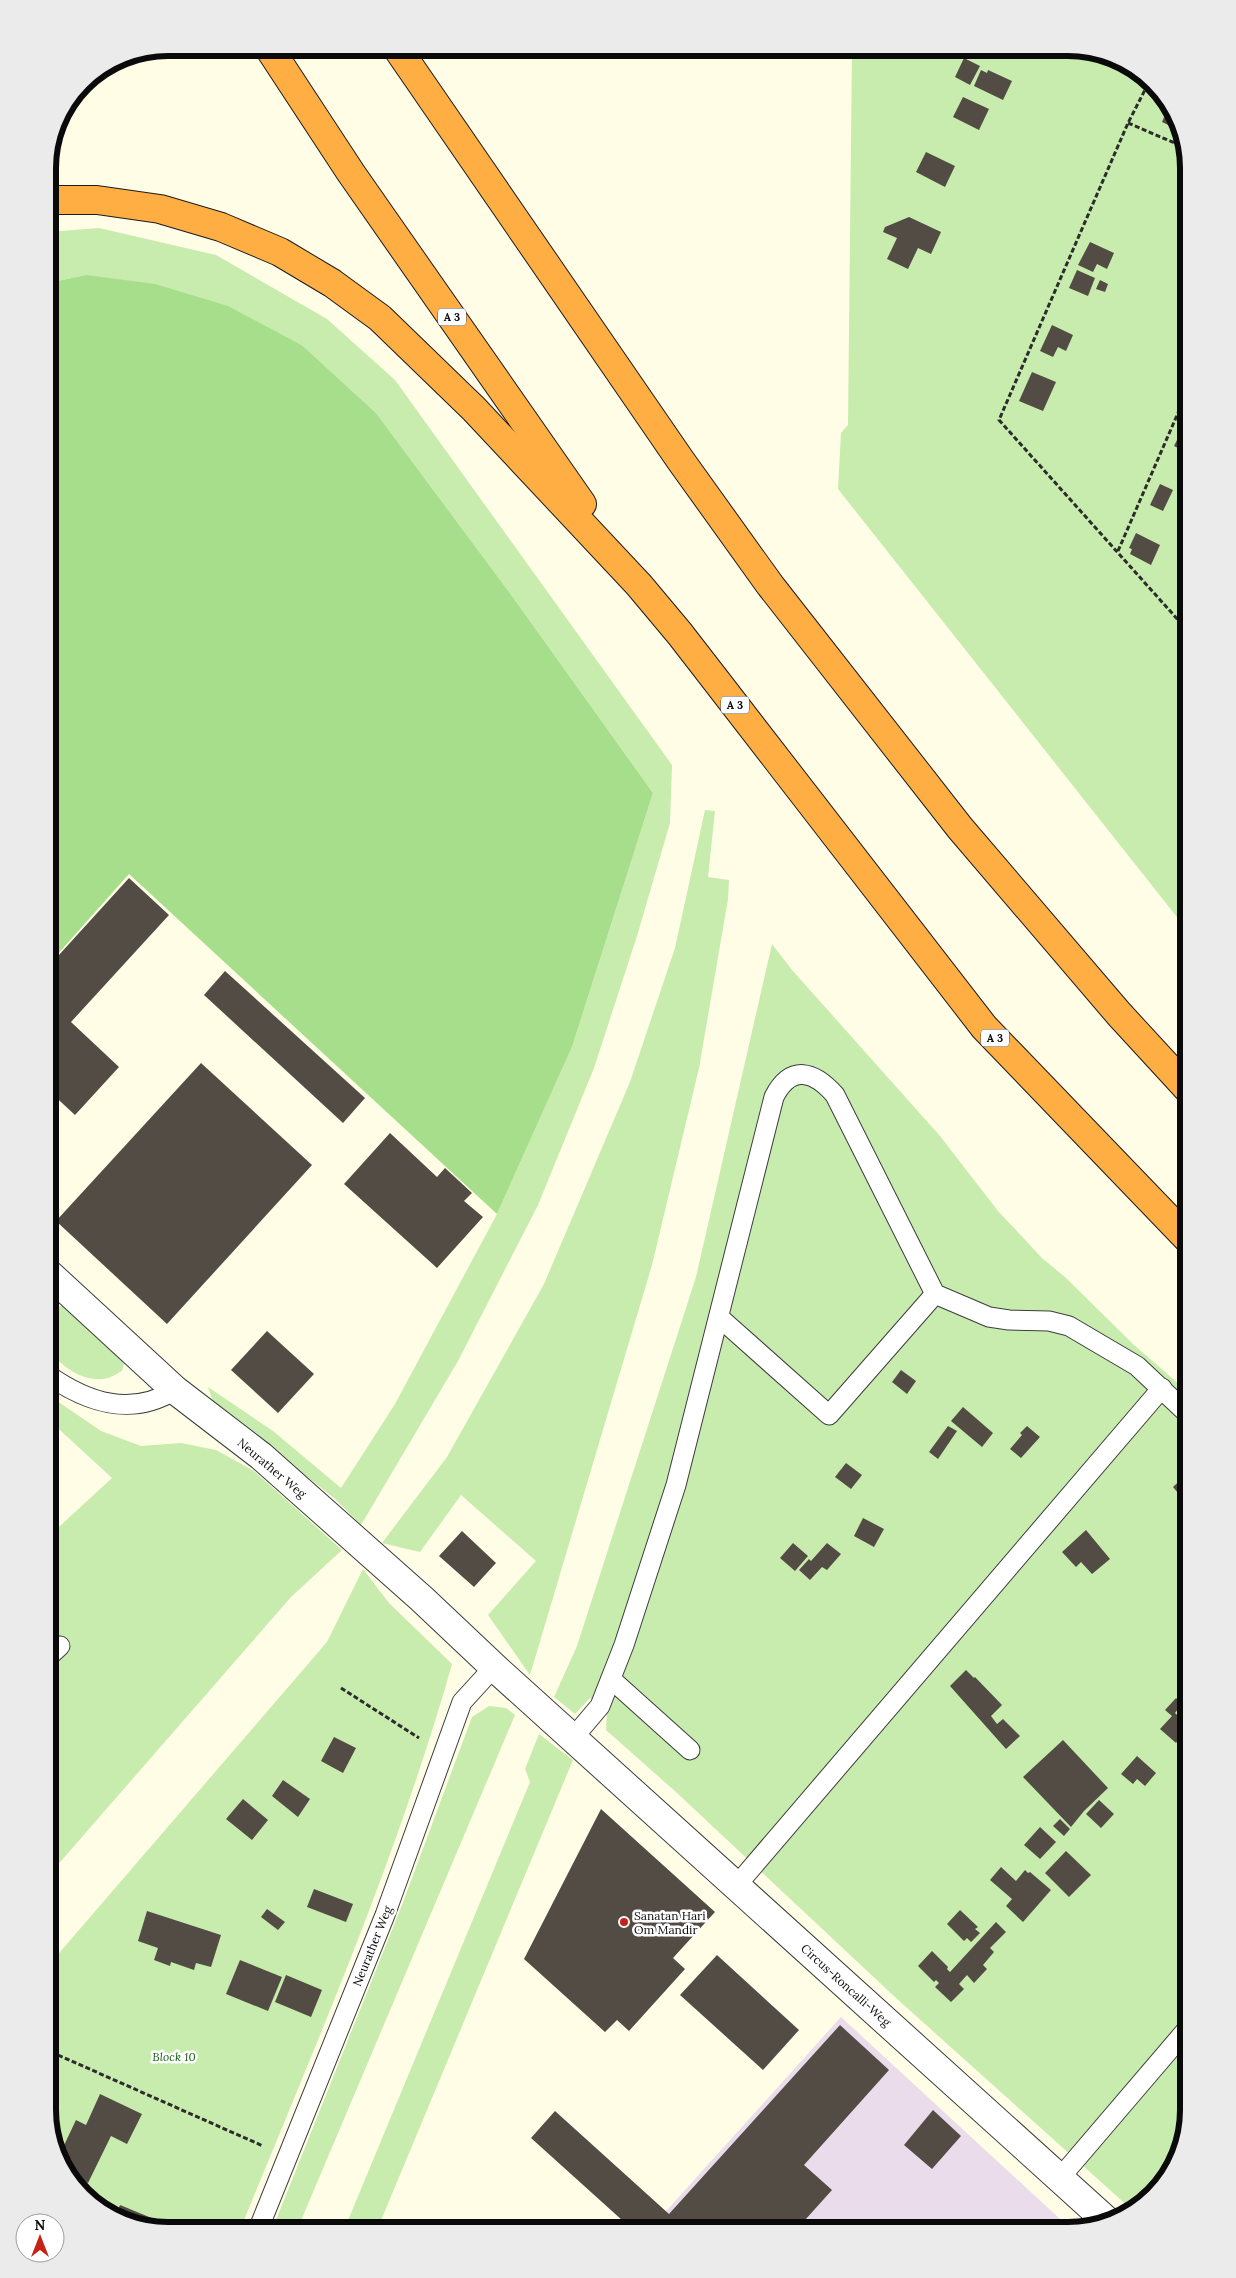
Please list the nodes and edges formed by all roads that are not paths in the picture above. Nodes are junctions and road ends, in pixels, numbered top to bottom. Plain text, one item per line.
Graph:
1 (273, 56) edge
2 (402, 56) edge
3 (56, 200) edge
4 (639, 585) junction
5 (1180, 1080) edge
6 (1180, 1231) edge
7 (56, 1280) edge
8 (935, 1294) junction
9 (720, 1318) junction
10 (56, 1381) edge
11 (1162, 1388) junction
12 (175, 1390) junction
13 (1180, 1406) edge
14 (494, 1667) junction
15 (611, 1678) junction
16 (578, 1743) junction
17 (690, 1750) dead end
18 (736, 1886) junction
19 (1180, 2037) edge
20 (1059, 2179) junction
21 (1101, 2216) edge
22 (261, 2222) edge

1 - 4 highway, A 3
2 - 5 highway
3 - 4 highway
4 - 6 highway, A 3
7 - 12 street, Neurather Weg
8 - 9 lane
8 - 9 lane
8 - 11 lane
9 - 15 lane
10 - 12 lane
11 - 13 lane
11 - 18 lane
12 - 14 street, Neurather Weg
14 - 16 street, Neurather Weg
14 - 22 lane, Neurather Weg
15 - 16 lane
15 - 17 lane
16 - 18 street, Circus-Roncalli-Weg
18 - 20 street, Circus-Roncalli-Weg
19 - 20 lane
20 - 21 street, Circus-Roncalli-Weg

